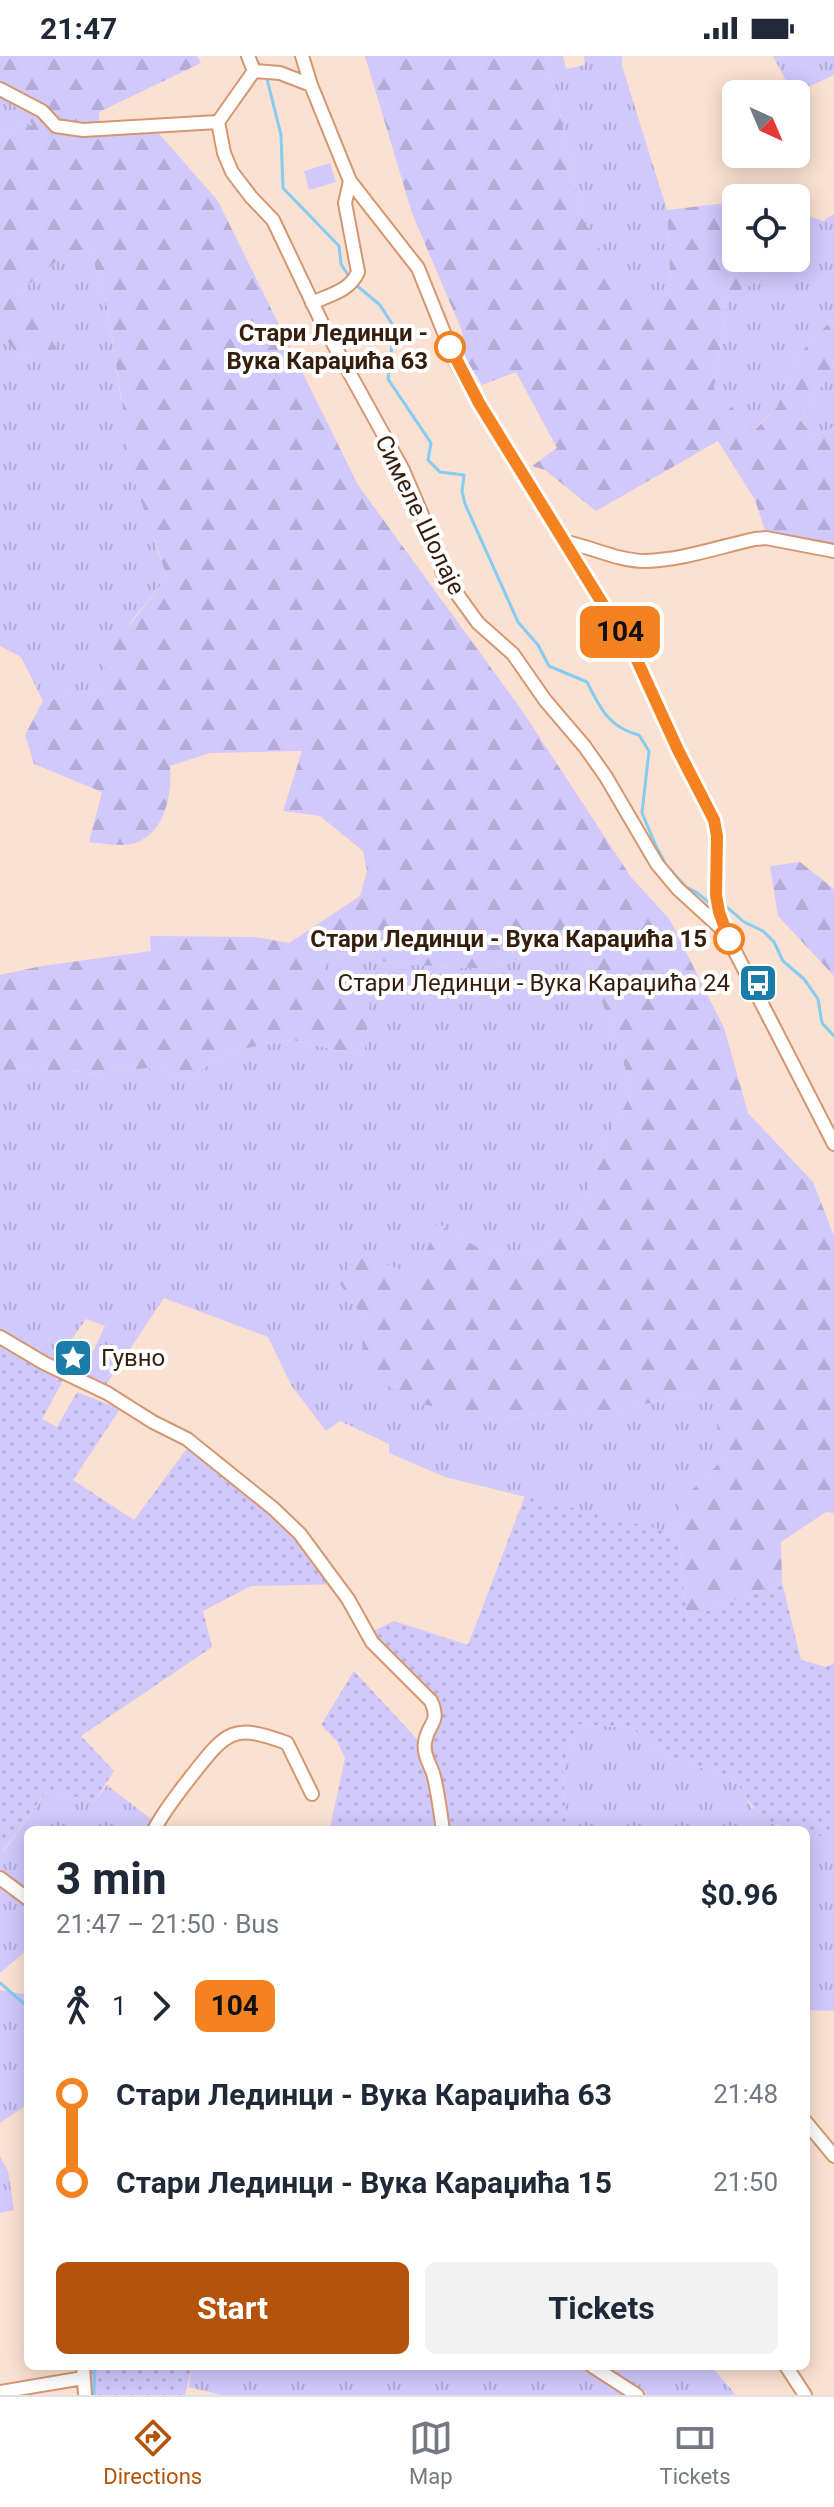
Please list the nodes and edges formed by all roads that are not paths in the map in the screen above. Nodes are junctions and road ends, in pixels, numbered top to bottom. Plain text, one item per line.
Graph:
1 (248, 56) edge
2 (302, 56) edge
3 (254, 71) junction
4 (311, 85) junction
5 (0, 89) edge
6 (218, 122) junction
7 (350, 181) junction
8 (312, 303) junction
9 (566, 542) junction
10 (834, 551) edge
11 (726, 934) junction
12 (834, 1144) edge
13 (0, 1337) edge
14 (312, 1794) dead end
15 (156, 1826) edge
16 (442, 1826) edge
17 (0, 1878) edge
18 (24, 1895) edge
19 (810, 2127) edge
20 (834, 2156) edge
21 (598, 2370) edge
22 (789, 2370) edge
23 (83, 2372) edge
24 (0, 2392) edge
25 (85, 2395) edge
26 (637, 2395) edge
27 (805, 2395) edge

1 - 3 street
2 - 4 street
3 - 4 street
3 - 6 street
4 - 7 street
5 - 6 street
6 - 8 street, Симеле Шолаје
7 - 8 street
7 - 9 street
8 - 11 street, Симеле Шолаје
9 - 10 street
9 - 11 street
11 - 12 street
13 - 16 street
14 - 15 street
17 - 18 street
19 - 20 street
21 - 26 street
22 - 27 street
23 - 24 street
23 - 25 street

